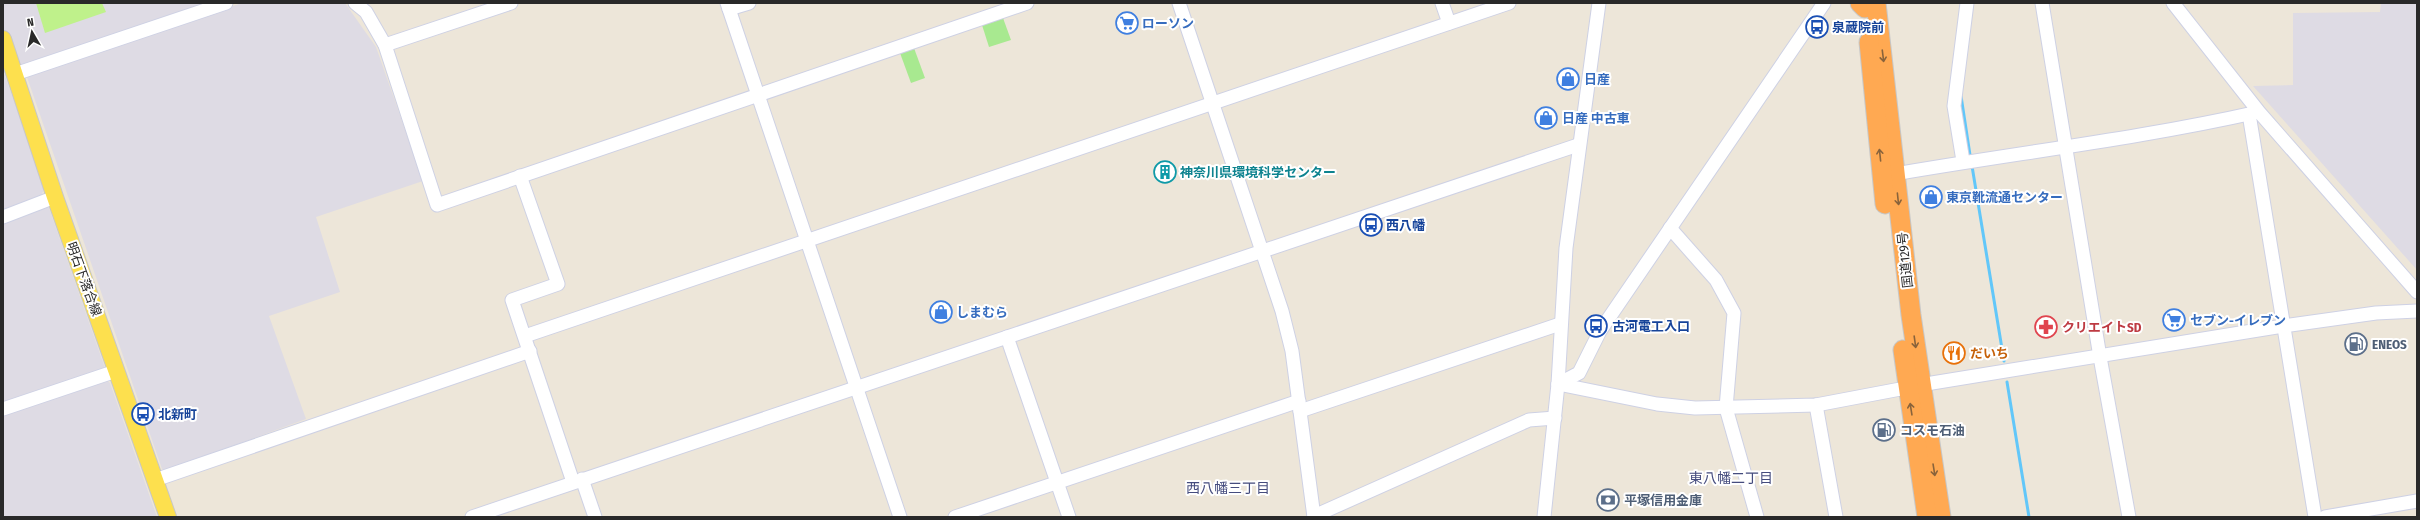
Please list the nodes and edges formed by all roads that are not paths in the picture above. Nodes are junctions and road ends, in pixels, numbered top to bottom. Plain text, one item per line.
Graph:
1 (226, 3) edge
2 (355, 3) edge
3 (511, 3) edge
4 (749, 3) edge
5 (1026, 3) edge
6 (1179, 3) edge
7 (1442, 3) edge
8 (1509, 3) edge
9 (1599, 3) edge
10 (1824, 3) edge
11 (1967, 3) edge
12 (2042, 3) edge
13 (2173, 3) edge
14 (1866, 4) edge
15 (728, 6) edge
16 (1449, 23) junction
17 (3, 39) edge
18 (384, 45) junction
19 (15, 74) junction
20 (757, 94) junction
21 (1214, 102) junction
22 (2254, 113) junction
23 (1578, 145) junction
24 (2066, 147) junction
25 (1962, 161) junction
26 (1895, 174) junction
27 (520, 176) junction
28 (55, 197) junction
29 (3, 218) edge
30 (1670, 228) junction
31 (806, 240) junction
32 (1263, 252) junction
33 (2417, 292) edge
34 (2417, 311) edge
35 (1560, 324) junction
36 (2283, 326) junction
37 (525, 336) junction
38 (1008, 337) junction
39 (530, 351) junction
40 (2100, 357) junction
41 (116, 371) junction
42 (1558, 384) junction
43 (856, 387) junction
44 (1914, 387) junction
45 (1816, 405) junction
46 (1300, 406) junction
47 (3, 408) edge
48 (1726, 408) junction
49 (1555, 418) junction
50 (155, 480) junction
51 (578, 481) junction
52 (1057, 483) junction
53 (2417, 501) edge
54 (1314, 516) edge
55 (168, 517) edge
56 (472, 517) edge
57 (595, 517) edge
58 (900, 517) edge
59 (955, 517) edge
60 (1069, 517) edge
61 (1544, 517) edge
62 (1757, 517) edge
63 (1836, 517) edge
64 (1927, 517) edge
65 (1941, 517) edge
66 (2129, 517) edge
67 (2315, 517) edge
68 (2325, 517) edge

1 - 19 street
2 - 18 street
3 - 18 street
4 - 15 street
5 - 20 street
6 - 21 street
7 - 16 street
8 - 16 street
9 - 23 street
10 - 30 street
11 - 25 street
12 - 24 street
13 - 22 street
14 -> 26 highway, 国道129号
44 -> 14 highway, 国道129号
15 - 20 street
16 - 21 street
17 - 19 main road, 明石下落合線
18 - 27 street
19 - 28 main road, 明石下落合線
20 - 27 street
20 - 31 street
21 - 31 street
21 - 32 street
22 - 24 street
22 - 33 street
22 - 36 street
23 - 32 street
23 - 35 street
24 - 25 street
24 - 40 street
25 - 26 street
26 -> 44 highway, 国道129号
27 - 37 street
28 - 29 street
28 - 41 main road, 明石下落合線
30 - 42 street
30 - 48 street
31 - 37 street
31 - 43 street
32 - 38 street
32 - 46 street
34 - 36 street
35 - 42 street
35 - 46 street
36 - 40 street
36 - 67 street
37 - 39 street
38 - 43 street
38 - 52 street
39 - 50 street
39 - 51 street
40 - 44 street
40 - 66 street
41 - 47 street
41 - 50 main road, 明石下落合線
42 - 48 street
42 - 49 street
43 - 51 street
43 - 58 street
44 - 45 street
64 -> 44 highway, 国道129号
44 -> 65 highway, 国道129号
45 - 48 street
45 - 63 street
46 - 52 street
46 - 54 street
48 - 62 street
49 - 54 street
49 - 61 street
50 - 55 main road, 明石下落合線
51 - 56 street
51 - 57 street
52 - 59 street
52 - 60 street
53 - 68 street

